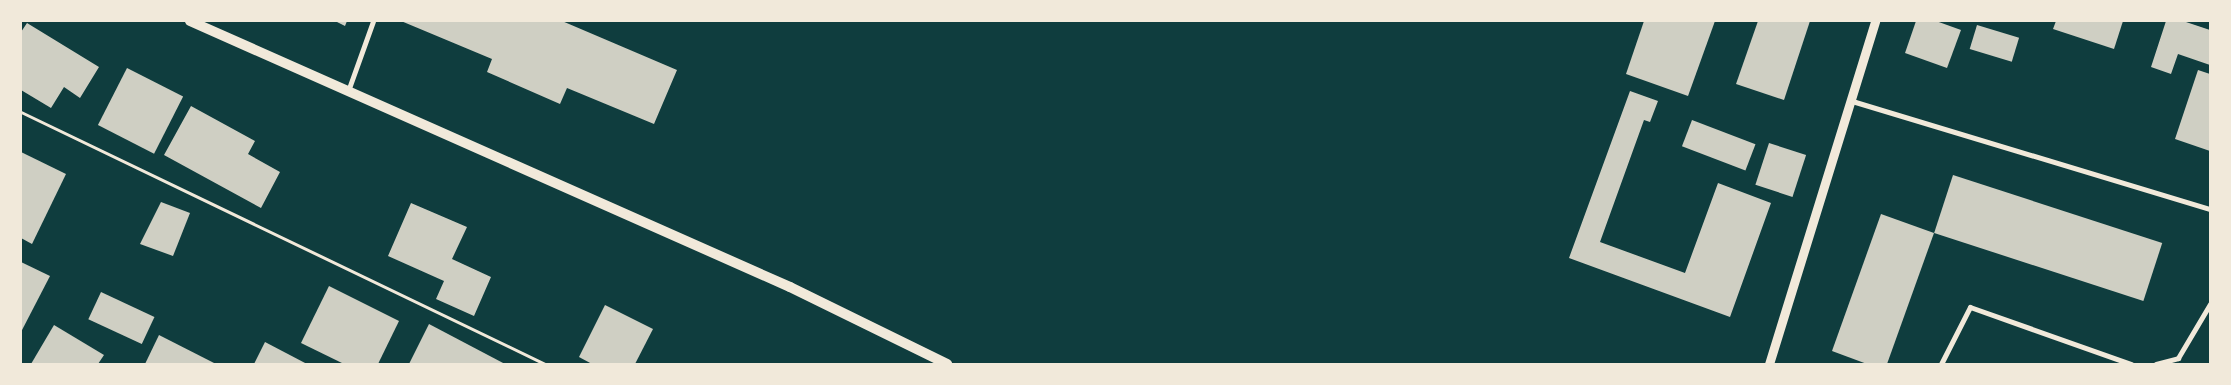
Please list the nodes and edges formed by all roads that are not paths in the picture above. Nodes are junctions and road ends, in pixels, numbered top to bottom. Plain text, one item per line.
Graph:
1 (190, 21) edge
2 (373, 21) edge
3 (1875, 21) edge
4 (348, 91) junction
5 (1852, 100) junction
6 (2210, 209) edge
7 (2210, 304) edge
8 (947, 364) edge
9 (1769, 364) edge
10 (1941, 364) edge
11 (2131, 364) edge
12 (2156, 364) edge

1 - 4 main road
2 - 4 street
3 - 5 street
4 - 8 main road
5 - 6 street
5 - 9 street
7 - 12 street
10 - 11 street

